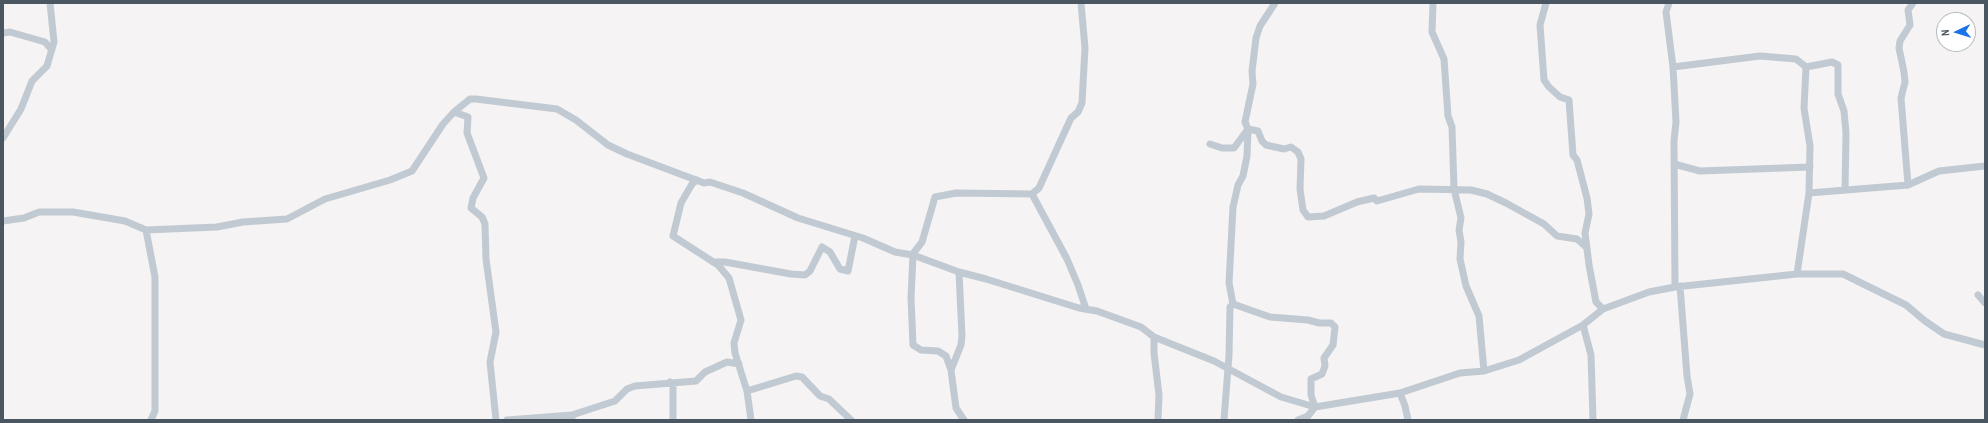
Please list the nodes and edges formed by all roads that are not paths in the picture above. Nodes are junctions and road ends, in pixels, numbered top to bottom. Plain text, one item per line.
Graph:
1 (50, 3) edge
2 (1081, 3) edge
3 (1276, 3) edge
4 (1433, 3) edge
5 (1669, 3) edge
6 (1913, 3) edge
7 (1545, 4) edge
8 (3, 33) edge
9 (50, 49) junction
10 (1673, 67) junction
11 (1806, 67) junction
12 (454, 112) junction
13 (1248, 129) junction
14 (3, 138) edge
15 (1210, 144) dead end
16 (1674, 164) junction
17 (1985, 166) edge
18 (1810, 167) junction
19 (697, 180) junction
20 (1908, 185) junction
21 (1454, 189) junction
22 (1845, 190) junction
23 (1809, 193) junction
24 (1032, 194) junction
25 (3, 221) edge
26 (146, 230) junction
27 (855, 236) junction
28 (1586, 247) junction
29 (912, 255) junction
30 (713, 262) junction
31 (958, 272) junction
32 (1797, 274) junction
33 (1677, 286) junction
34 (1978, 295) dead end
35 (1985, 303) edge
36 (1233, 304) junction
37 (1086, 309) junction
38 (1603, 309) junction
39 (1583, 325) junction
40 (1154, 337) junction
41 (1985, 345) edge
42 (739, 364) junction
43 (1228, 368) junction
44 (951, 370) junction
45 (1484, 371) junction
46 (670, 382) junction
47 (747, 391) junction
48 (1400, 393) junction
49 (1315, 407) junction
50 (572, 418) edge
51 (151, 420) edge
52 (496, 420) edge
53 (507, 420) edge
54 (673, 420) edge
55 (751, 420) edge
56 (851, 420) edge
57 (964, 420) edge
58 (1158, 420) edge
59 (1224, 420) edge
60 (1298, 420) edge
61 (1408, 420) edge
62 (1593, 420) edge
63 (1683, 420) edge

1 - 9 street
2 - 24 street
3 - 13 street
4 - 21 street
5 - 10 street
6 - 20 street
7 - 28 street
8 - 9 street
9 - 14 street
10 - 11 street
10 - 16 street
11 - 18 street
11 - 22 street
12 - 19 street
12 - 26 street
12 - 52 street
13 - 15 street
13 - 21 street
13 - 36 street
16 - 18 street
16 - 33 street
17 - 20 street
18 - 23 street
19 - 27 street
19 - 30 street
20 - 22 street
21 - 28 street
21 - 45 street
22 - 23 street
23 - 32 street
24 - 29 street
24 - 37 street
25 - 26 street
26 - 51 street
27 - 29 street
27 - 30 street
28 - 38 street
29 - 31 street
29 - 44 street
30 - 42 street
31 - 37 street
31 - 44 street
32 - 33 street
32 - 41 street
33 - 38 street
33 - 63 street
34 - 35 street
36 - 43 street
36 - 49 street
37 - 40 street
38 - 39 street
39 - 45 street
39 - 62 street
40 - 43 street
40 - 58 street
42 - 46 street
42 - 47 street
43 - 49 street
43 - 59 street
44 - 57 street
45 - 48 street
46 - 50 street
46 - 54 street
47 - 55 street
47 - 56 street
48 - 49 street
48 - 61 street
49 - 60 street
50 - 53 street

